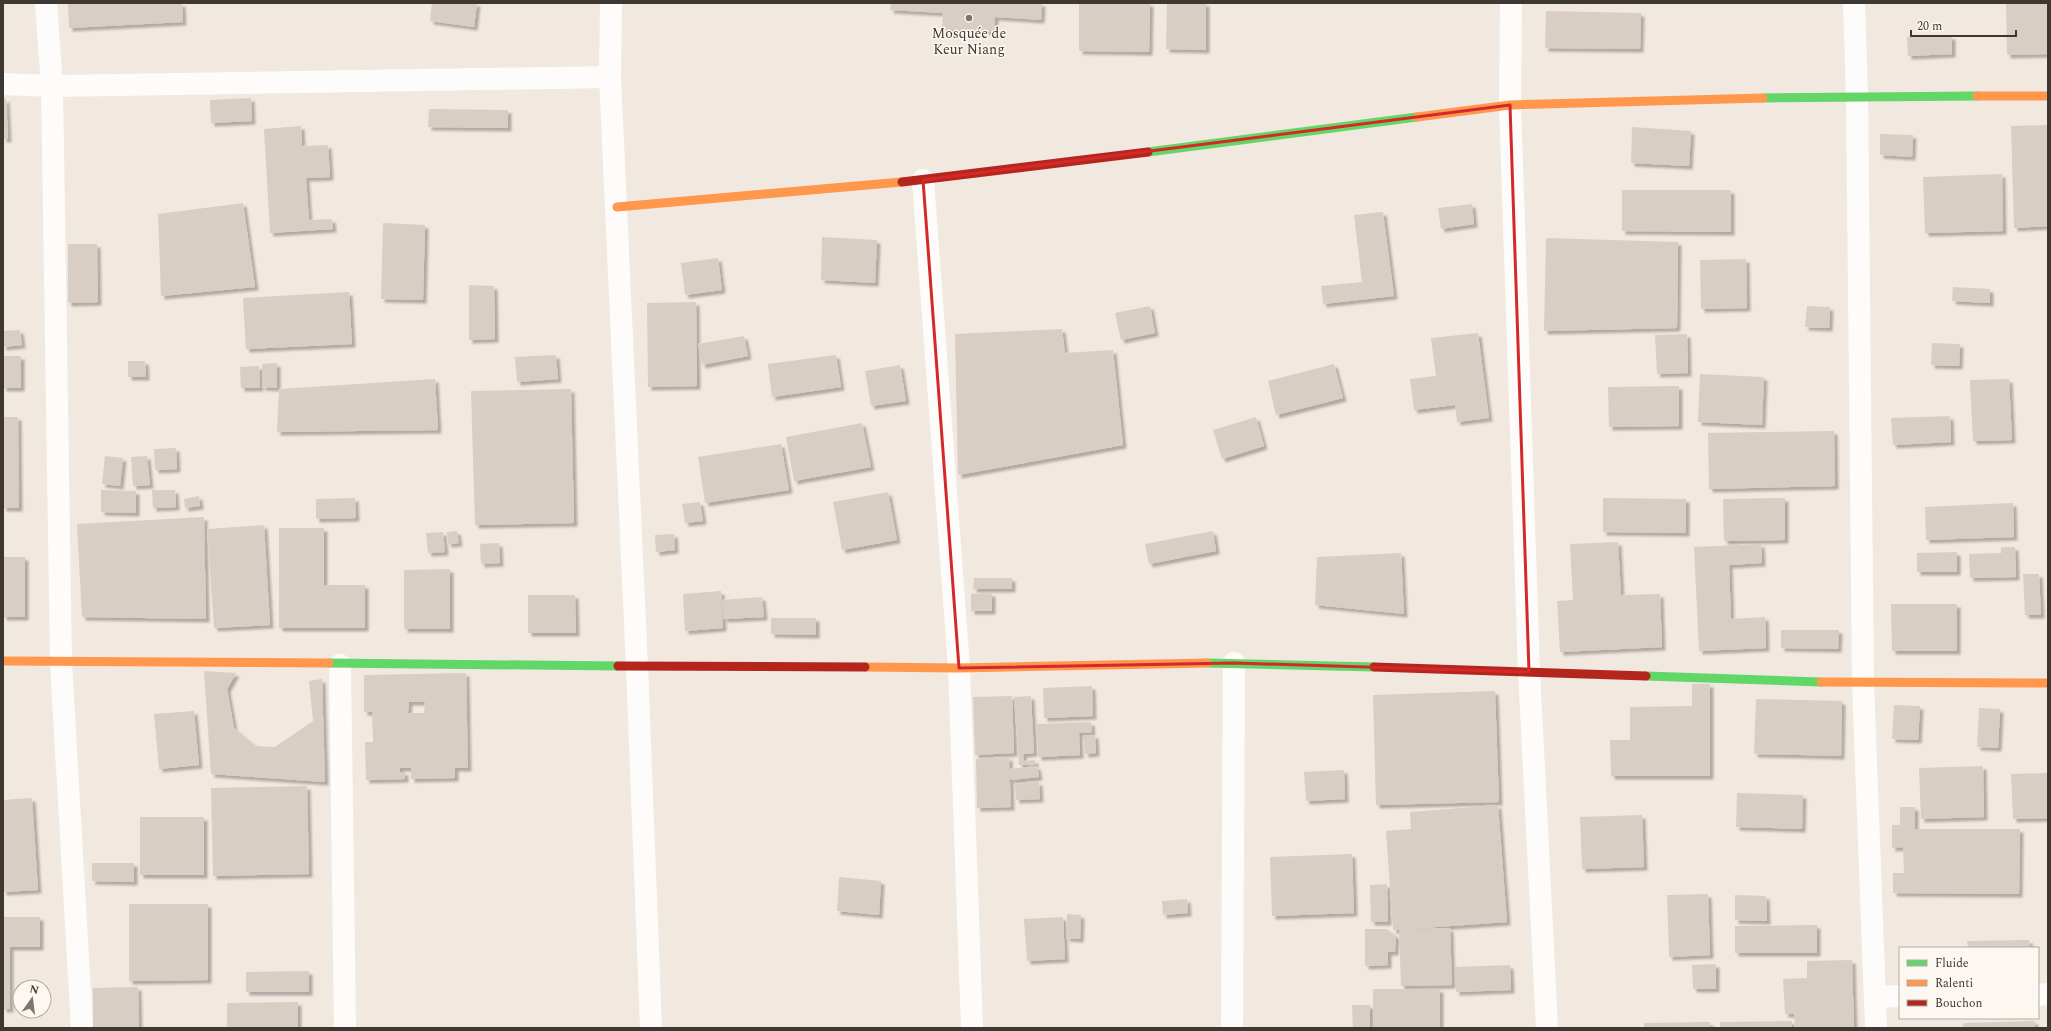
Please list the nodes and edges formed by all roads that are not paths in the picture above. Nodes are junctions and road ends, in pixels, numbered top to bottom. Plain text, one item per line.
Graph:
1 (46, 3) edge
2 (611, 3) edge
3 (1512, 3) edge
4 (1854, 3) edge
5 (610, 77) junction
6 (3, 84) edge
7 (52, 86) junction
8 (1857, 96) junction
9 (2048, 96) edge
10 (1510, 105) junction
11 (923, 180) junction
12 (616, 207) junction
13 (3, 661) edge
14 (61, 662) junction
15 (1234, 663) junction
16 (340, 665) junction
17 (637, 667) junction
18 (959, 668) junction
19 (1529, 672) junction
20 (1863, 683) junction
21 (2048, 683) edge
22 (1875, 996) junction
23 (1899, 996) edge
24 (82, 1028) edge
25 (344, 1028) edge
26 (651, 1028) edge
27 (972, 1028) edge
28 (1232, 1028) edge
29 (1546, 1028) edge
30 (1876, 1028) edge

1 - 7 street
2 - 5 street
3 - 10 street
4 - 8 street
5 - 7 street
5 - 12 street
6 - 7 street
7 - 14 street
8 - 9 street
8 - 10 street
8 - 20 street
10 - 11 street
10 - 19 street
11 - 12 street
11 - 18 street
12 - 17 street
13 - 14 street
14 - 16 street
14 - 24 street
15 - 18 street
15 - 19 street
15 - 28 street
16 - 17 street
16 - 25 street
17 - 18 street
17 - 26 street
18 - 27 street
19 - 20 street
19 - 29 street
20 - 21 street
20 - 22 street
22 - 23 street
22 - 30 street

